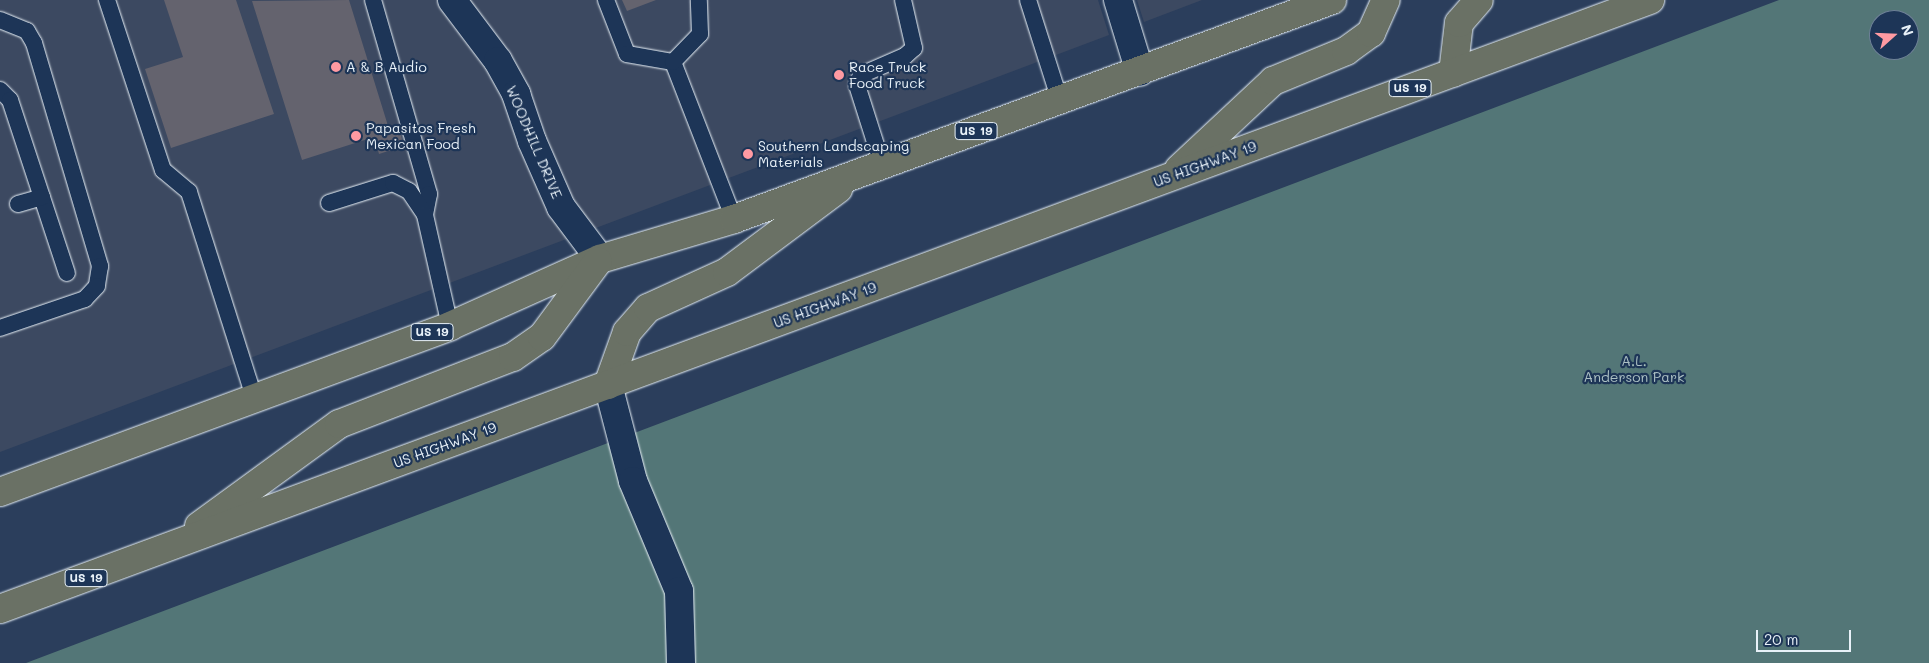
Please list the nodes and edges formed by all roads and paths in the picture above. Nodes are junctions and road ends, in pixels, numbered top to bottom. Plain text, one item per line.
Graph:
1 (107, 0) edge
2 (373, 0) edge
3 (452, 0) edge
4 (606, 0) edge
5 (699, 0) edge
6 (902, 0) edge
7 (1028, 0) edge
8 (1118, 0) edge
9 (1332, 0) edge
10 (1386, 0) edge
11 (1480, 0) edge
12 (1650, 0) edge
13 (0, 20) edge
14 (673, 62) junction
15 (1140, 72) junction
16 (1453, 73) junction
17 (0, 90) edge
18 (1060, 101) junction
19 (873, 167) junction
20 (1170, 177) junction
21 (42, 197) junction
22 (329, 203) dead end
23 (18, 204) dead end
24 (425, 215) junction
25 (734, 219) junction
26 (600, 259) junction
27 (67, 273) dead end
28 (450, 326) junction
29 (0, 328) edge
30 (608, 385) junction
31 (254, 398) junction
32 (0, 492) edge
33 (172, 546) junction
34 (0, 609) edge
35 (681, 663) edge

1 - 31 lane
2 - 24 lane
3 - 26 street, WOODHILL DRIVE
4 - 14 lane
5 - 14 lane
6 - 19 lane
7 - 18 lane
8 - 15 street
9 - 15 highway, US 19
10 - 20 highway
11 - 16 highway
12 - 16 highway, US HIGHWAY 19 / US 19
13 - 29 lane
14 - 25 lane
15 - 18 highway, US 19
16 - 20 highway, US HIGHWAY 19 / US 19
17 - 21 lane
18 - 19 highway, US 19
19 - 25 highway, US 19
19 - 30 highway
20 - 30 highway, US HIGHWAY 19 / US 19
21 - 23 lane
21 - 27 lane
22 - 24 lane
24 - 28 lane
25 - 26 highway, US 19
26 - 28 highway, US 19
26 - 33 highway
28 - 31 highway, US 19
30 - 33 highway, US HIGHWAY 19 / US 19
30 - 35 street
31 - 32 highway, US 19
33 - 34 highway, US HIGHWAY 19 / US 19

